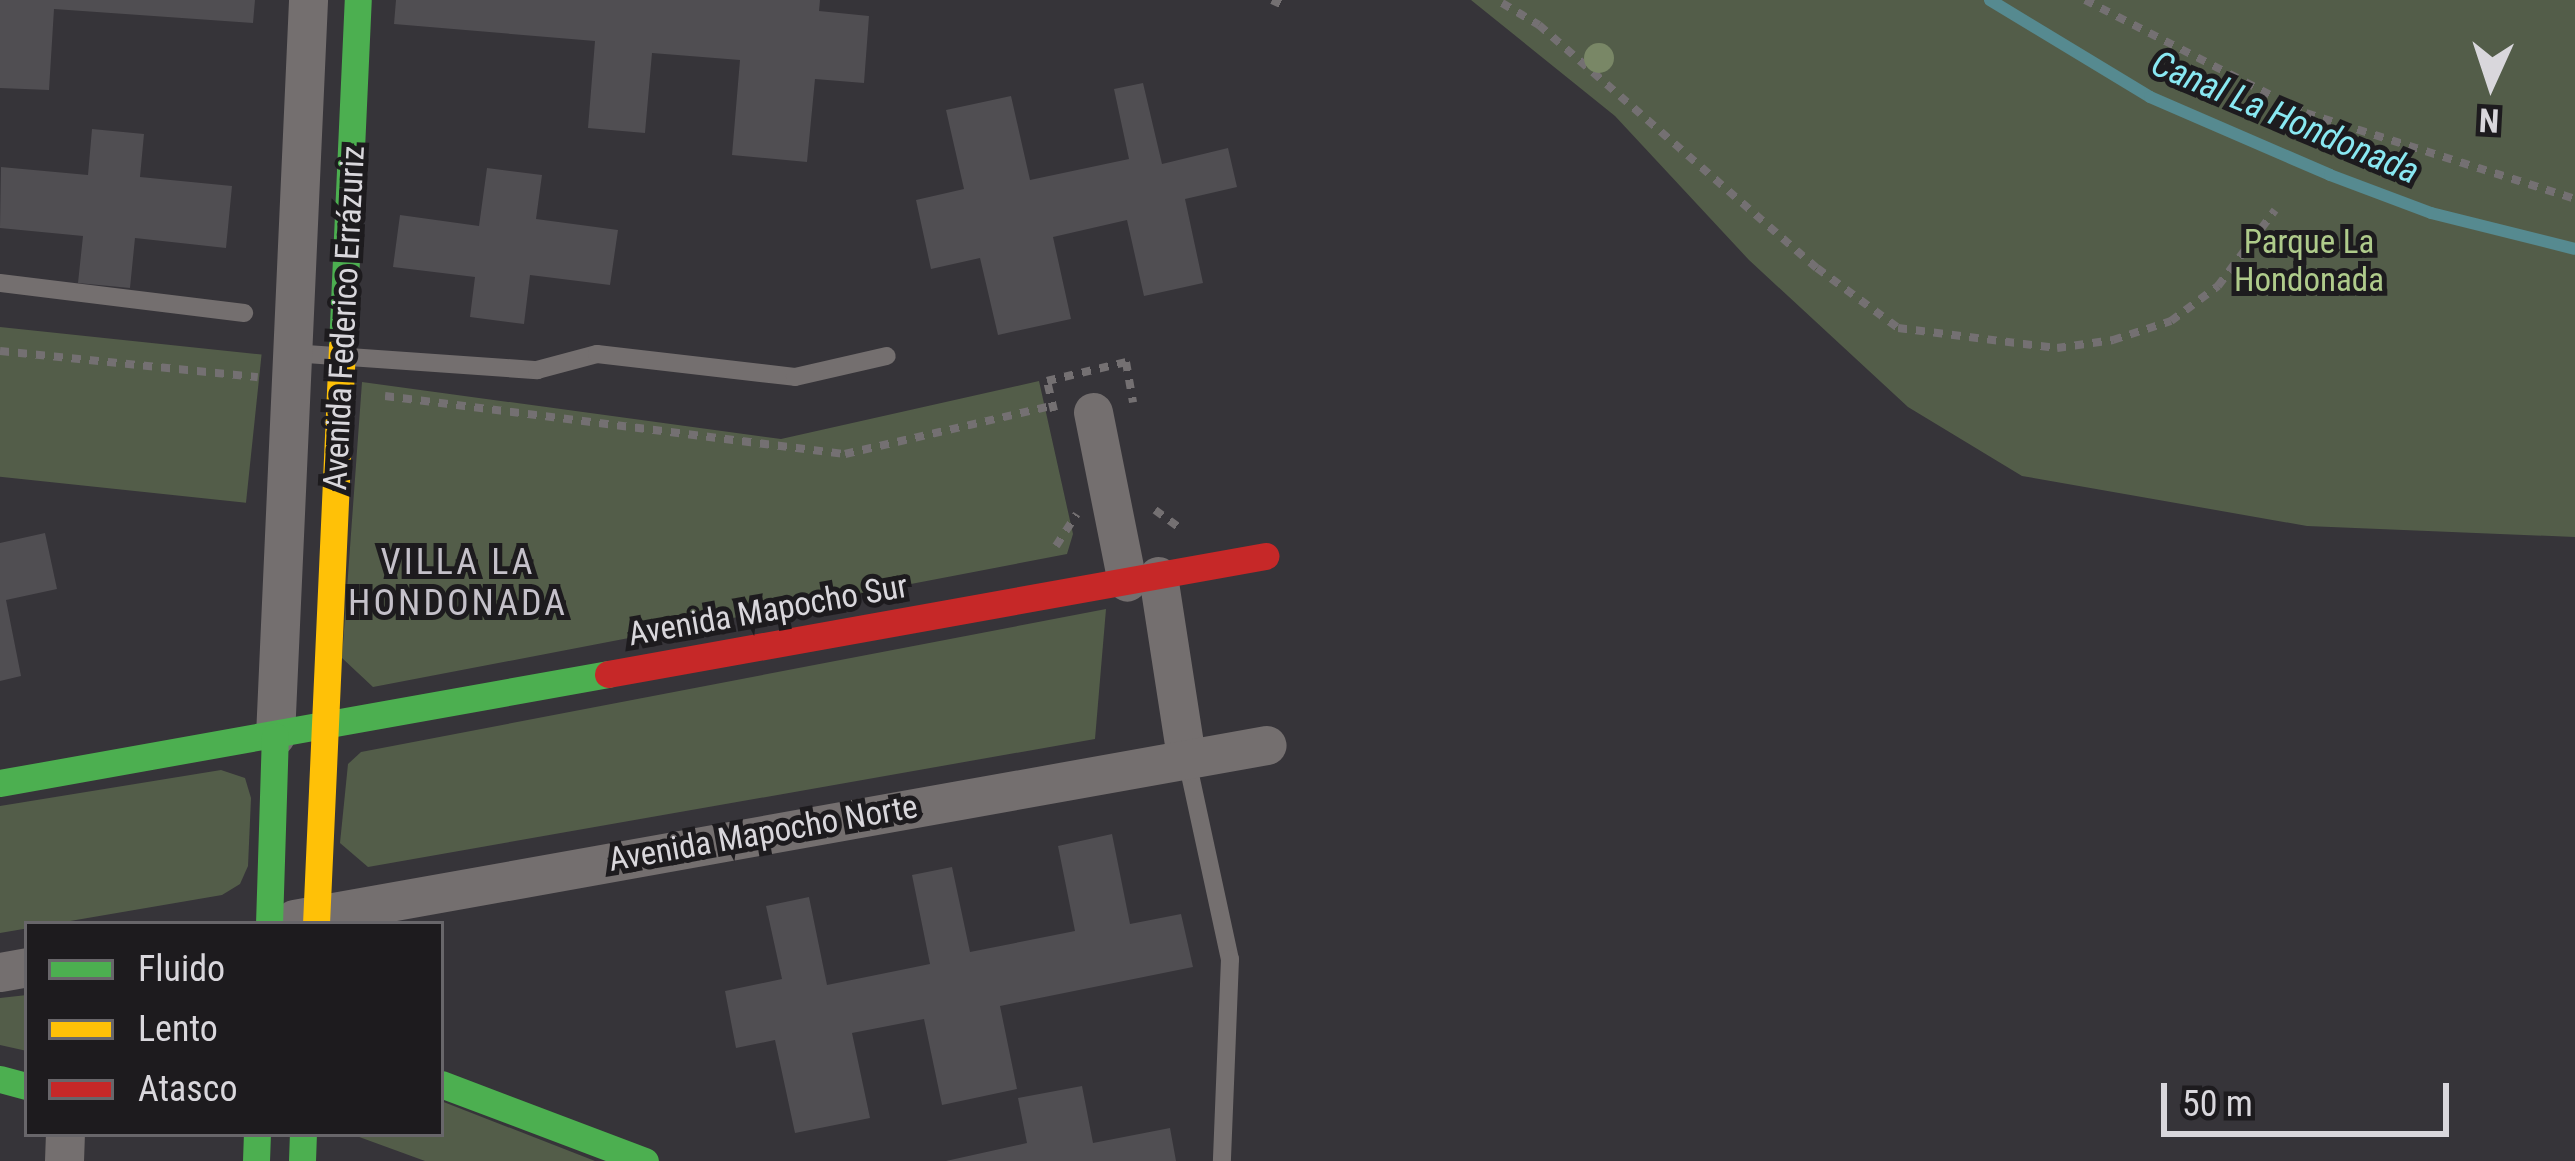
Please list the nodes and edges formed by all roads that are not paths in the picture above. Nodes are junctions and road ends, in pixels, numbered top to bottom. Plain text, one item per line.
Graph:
1 (308, 0) edge
2 (358, 0) edge
3 (0, 284) edge
4 (244, 313) dead end
5 (343, 356) junction
6 (887, 356) dead end
7 (282, 366) junction
8 (1075, 420) road end
9 (1264, 556) dead end
10 (1151, 577) junction
11 (321, 730) junction
12 (275, 736) junction
13 (1267, 745) dead end
14 (1186, 756) junction
15 (0, 783) edge
16 (317, 920) edge
17 (266, 921) edge
18 (444, 1085) edge
19 (254, 1141) edge
20 (308, 1152) edge
21 (645, 1161) edge
22 (1222, 1161) edge

1 - 7 street, Avenida Federico Errázuriz
2 - 5 street, Avenida Federico Errázuriz
3 - 4 lane
5 - 6 lane
5 - 7 lane
5 - 11 street, Avenida Federico Errázuriz
7 - 12 street, Avenida Federico Errázuriz
8 - 10 street
9 - 10 street, Avenida Mapocho Sur
10 - 11 street, Avenida Mapocho Sur
10 - 14 street
11 - 12 street, Avenida Mapocho Sur
11 - 16 street, Avenida Federico Errázuriz
12 - 15 street, Avenida Mapocho Sur
12 - 17 street, Avenida Federico Errázuriz
13 - 14 street, Avenida Mapocho Norte
14 - 16 street, Avenida Mapocho Norte
14 - 22 lane
18 - 21 street
19 - 20 street

